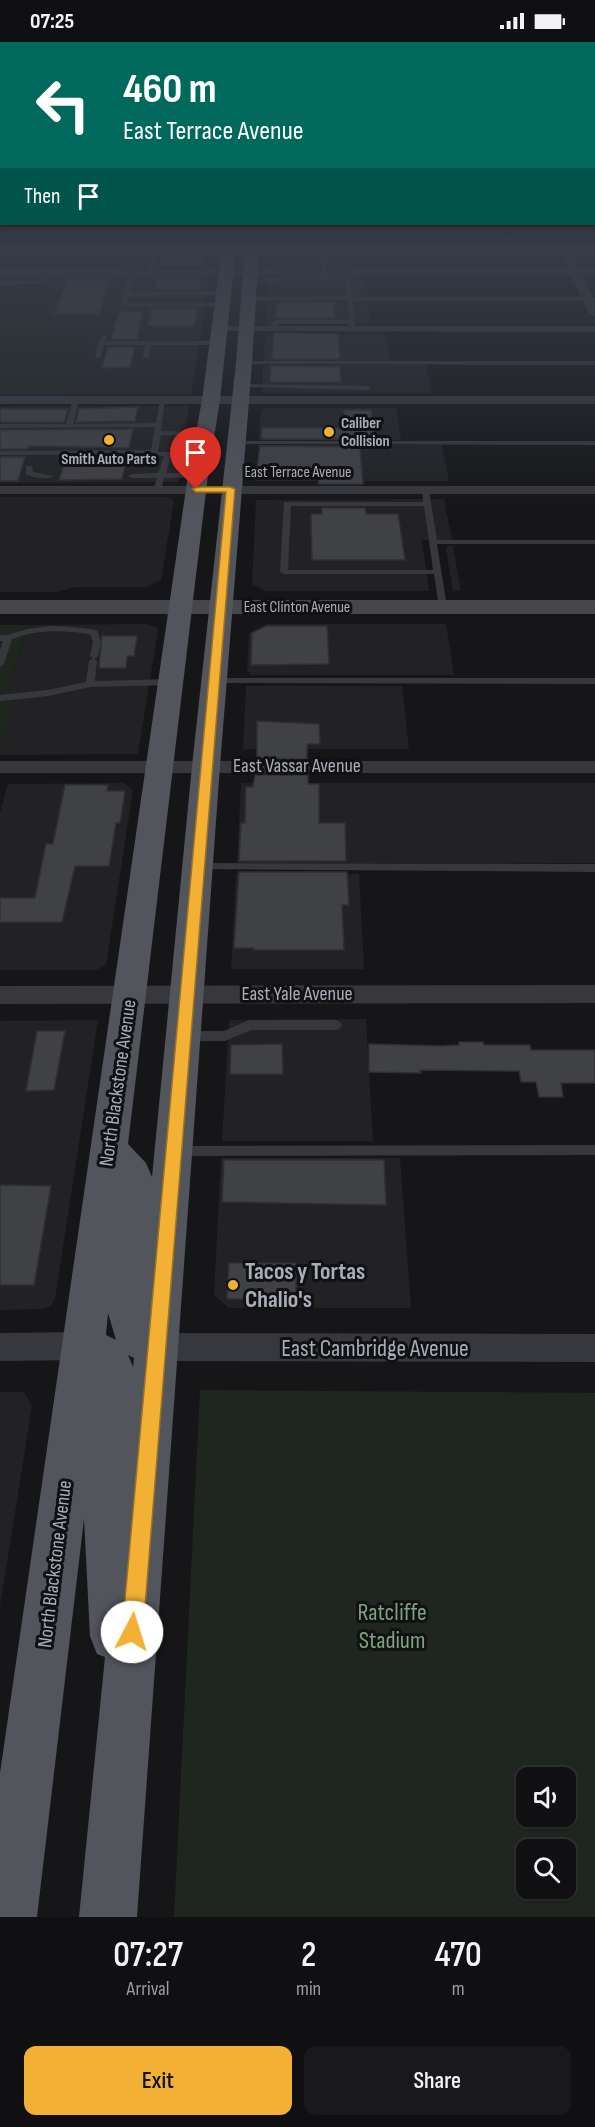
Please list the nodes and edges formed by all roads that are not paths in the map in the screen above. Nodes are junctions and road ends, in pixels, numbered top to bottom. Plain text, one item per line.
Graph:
1 (104, 336) dead end
2 (218, 336) joint
3 (246, 336) edge
4 (101, 344) junction
5 (148, 344) junction
6 (146, 357) dead end
7 (97, 358) dead end
8 (244, 363) junction
9 (595, 363) edge
10 (369, 389) junction
11 (241, 393) junction
12 (0, 400) edge
13 (76, 400) junction
14 (164, 400) junction
15 (211, 400) junction
16 (595, 400) edge
17 (0, 426) edge
18 (69, 426) junction
19 (158, 429) junction
20 (206, 434) junction
21 (236, 443) junction
22 (595, 443) edge
23 (154, 452) junction
24 (0, 453) edge
25 (34, 453) junction
26 (168, 454) junction
27 (202, 454) junction
28 (50, 476) dead end
29 (132, 476) dead end
30 (197, 482) junction
31 (159, 483) junction
32 (230, 489) junction
33 (0, 490) edge
34 (595, 490) edge
35 (426, 497) junction
36 (433, 542) junction
37 (595, 542) edge
38 (438, 572) junction
39 (0, 607) edge
40 (181, 607) junction
41 (221, 607) junction
42 (443, 607) junction
43 (595, 607) edge
44 (4, 638) edge
45 (0, 664) edge
46 (214, 681) junction
47 (595, 681) edge
48 (172, 682) junction
49 (90, 684) junction
50 (0, 698) edge
51 (159, 766) junction
52 (206, 766) junction
53 (0, 767) edge
54 (595, 767) edge
55 (198, 867) junction
56 (595, 868) edge
57 (131, 994) junction
58 (187, 994) junction
59 (595, 994) edge
60 (0, 995) edge
61 (336, 1025) dead end
62 (184, 1036) junction
63 (109, 1148) junction
64 (595, 1150) edge
65 (173, 1151) junction
66 (84, 1346) junction
67 (0, 1347) edge
68 (156, 1347) junction
69 (595, 1348) edge
70 (122, 1751) junction
71 (8, 1917) edge
72 (108, 1917) edge

1 - 4 lane
2 - 5 lane
2 - 15 main road, North Blackstone Avenue
3 - 8 main road
4 - 5 lane
4 - 7 lane
5 - 6 lane
8 - 9 lane
8 - 11 main road
10 - 11 street
10 - 11 lane
10 - 16 street
11 - 15 street
11 - 21 main road
12 - 13 street
13 - 14 street
13 - 18 lane
14 - 15 street
14 - 19 lane
15 - 20 main road, North Blackstone Avenue
17 - 18 lane
18 - 19 lane
19 - 20 lane
19 - 23 lane
20 - 27 main road, North Blackstone Avenue
21 - 22 lane
21 - 32 main road
23 - 25 lane
23 - 26 lane
24 - 25 lane
25 - 28 lane
26 - 27 lane
26 - 31 lane
27 - 30 main road, North Blackstone Avenue
29 - 31 lane
30 - 31 street, East Terrace Avenue
30 - 32 street, East Terrace Avenue
30 - 40 main road, North Blackstone Avenue
31 - 33 street, East Terrace Avenue
32 - 35 street, East Terrace Avenue
32 - 41 main road
34 - 35 street, East Terrace Avenue
35 - 36 lane
35 - 38 lane
36 - 37 lane
36 - 38 lane
38 - 42 lane
39 - 40 main road, East Clinton Avenue
40 - 41 main road, East Clinton Avenue
40 - 48 main road, North Blackstone Avenue
41 - 42 main road, East Clinton Avenue
41 - 46 main road
42 - 43 main road, East Clinton Avenue
44 - 45 lane
44 - 49 lane
46 - 47 lane
46 - 52 main road
48 - 49 lane
48 - 51 main road, North Blackstone Avenue
49 - 50 lane
51 - 52 street, East Vassar Avenue
51 - 53 street, East Vassar Avenue
51 - 57 main road, North Blackstone Avenue
52 - 54 street, East Vassar Avenue
52 - 55 main road
55 - 56 lane
55 - 58 main road
57 - 58 street, East Yale Avenue
57 - 60 street, East Yale Avenue
57 - 63 main road, North Blackstone Avenue
58 - 59 street, East Yale Avenue
58 - 62 main road
61 - 62 lane
62 - 65 main road
63 - 66 main road, North Blackstone Avenue
63 - 68 main road
64 - 65 lane
65 - 68 main road
66 - 67 street
66 - 70 main road
66 - 71 main road, North Blackstone Avenue
68 - 69 street, East Cambridge Avenue
68 - 70 main road
70 - 72 main road

